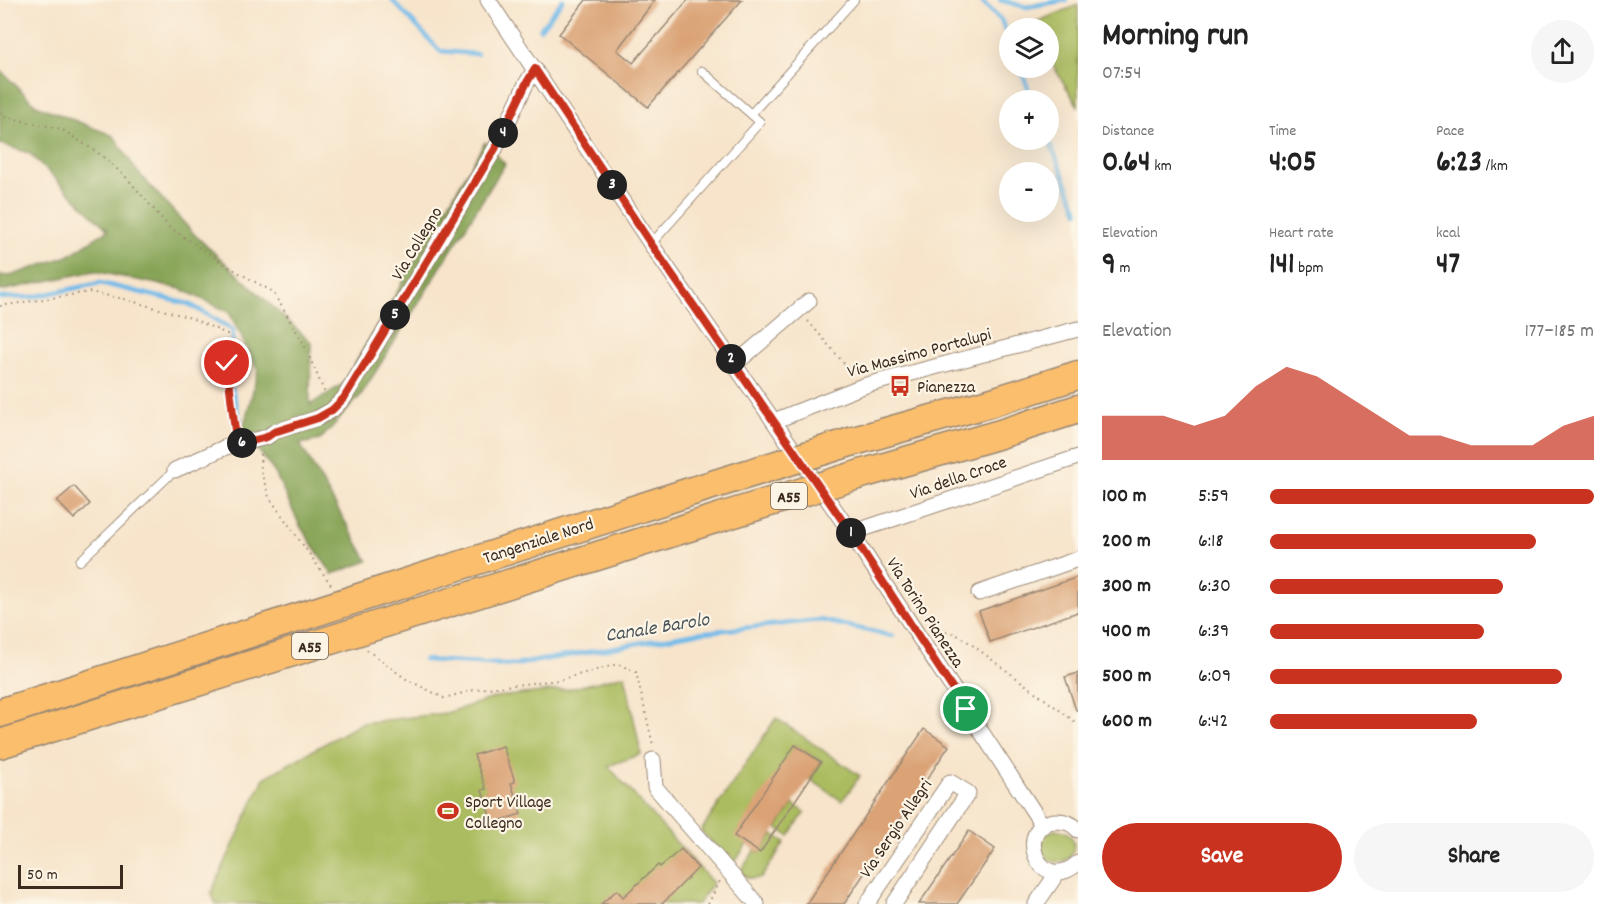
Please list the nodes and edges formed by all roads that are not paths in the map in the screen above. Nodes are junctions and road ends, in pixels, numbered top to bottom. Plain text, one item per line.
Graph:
1 (488, 0) edge
2 (854, 0) edge
3 (535, 69) junction
4 (702, 71) dead end
5 (751, 114) junction
6 (651, 244) junction
7 (803, 306) road end
8 (1078, 329) edge
9 (735, 365) junction
10 (1078, 375) edge
11 (1078, 409) edge
12 (774, 421) junction
13 (1078, 457) edge
14 (175, 470) joint
15 (851, 533) junction
16 (1078, 559) edge
17 (80, 561) dead end
18 (979, 593) dead end
19 (0, 713) edge
20 (0, 744) edge
21 (653, 760) road end
22 (1043, 826) junction
23 (1078, 830) edge
24 (1078, 865) edge
25 (1041, 866) junction
26 (1058, 872) junction
27 (1038, 902) edge
28 (757, 904) edge
29 (867, 904) edge
30 (894, 904) edge

1 - 3 street
2 - 5 lane
3 - 6 street
3 - 14 street, Via Collegno
4 - 5 lane
5 - 6 lane
6 - 9 street
7 - 9 street
8 - 12 street, Via Massimo Portalupi
9 - 12 street
10 - 19 highway, Tangenziale Nord / A55, bridge
11 - 20 highway, Tangenziale Nord / A55, bridge
12 - 15 street, Via Torino Pianezza
13 - 15 street, Via della Croce
14 - 17 lane
15 - 22 street, Via Torino Pianezza
16 - 18 street
21 - 28 street
22 - 23 street
22 - 25 street
24 - 26 street
25 - 26 street
25 - 27 street
26 - 27 street
29 - 30 street, Via Sergio Allegri

